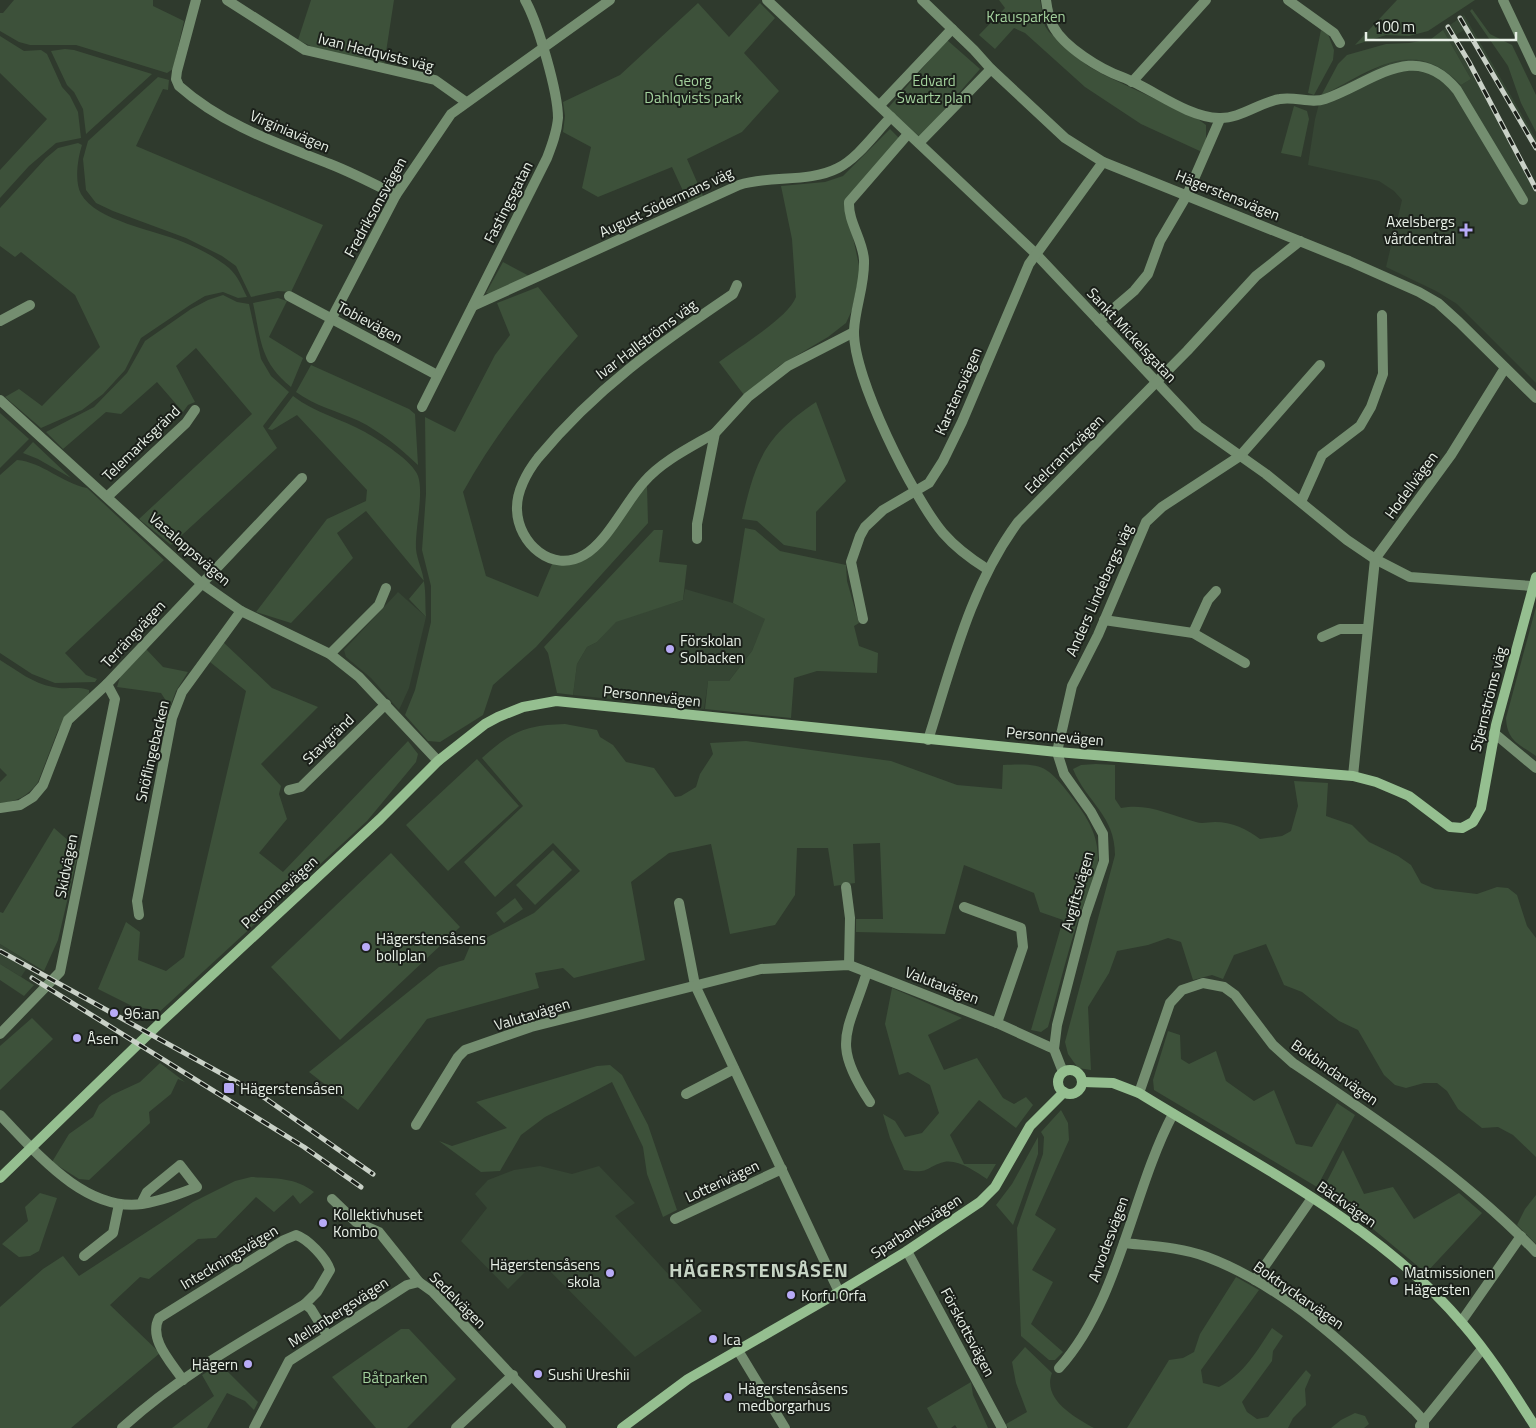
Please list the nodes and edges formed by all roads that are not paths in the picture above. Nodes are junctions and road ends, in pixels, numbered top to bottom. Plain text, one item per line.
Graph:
1 (196, 0) edge
2 (227, 0) edge
3 (525, 0) edge
4 (610, 0) edge
5 (767, 0) edge
6 (922, 0) edge
7 (1046, 0) edge
8 (1206, 0) edge
9 (1288, 0) edge
10 (1503, 0) edge
11 (952, 30) junction
12 (1340, 43) dead end
13 (542, 47) junction
14 (990, 69) junction
15 (1536, 70) edge
16 (1132, 82) junction
17 (466, 102) junction
18 (880, 106) junction
19 (890, 117) junction
20 (1220, 119) junction
21 (908, 134) junction
22 (919, 143) junction
23 (1104, 162) junction
24 (396, 195) junction
25 (1187, 195) junction
26 (1523, 200) dead end
27 (1300, 241) junction
28 (1035, 253) junction
29 (737, 285) dead end
30 (289, 296) dead end
31 (30, 305) dead end
32 (473, 306) junction
33 (1382, 315) dead end
34 (332, 319) junction
35 (0, 321) edge
36 (1099, 321) junction
37 (854, 332) junction
38 (311, 358) dead end
39 (1320, 365) dead end
40 (1505, 368) junction
41 (437, 375) junction
42 (1156, 382) junction
43 (1536, 398) edge
44 (0, 400) edge
45 (422, 407) dead end
46 (195, 410) dead end
47 (715, 433) junction
48 (1240, 456) junction
49 (302, 478) dead end
50 (914, 492) junction
51 (108, 496) junction
52 (1301, 502) junction
53 (697, 540) dead end
54 (1375, 559) junction
55 (987, 569) junction
56 (1534, 581) edge
57 (201, 583) junction
58 (386, 588) dead end
59 (1216, 591) dead end
60 (241, 611) junction
61 (863, 619) dead end
62 (1104, 620) junction
63 (1366, 629) junction
64 (1192, 633) junction
65 (1322, 637) dead end
66 (330, 654) junction
67 (1245, 663) dead end
68 (107, 684) junction
69 (386, 704) junction
70 (1494, 732) junction
71 (928, 740) junction
72 (1057, 752) junction
73 (438, 761) junction
74 (1536, 768) edge
75 (1353, 776) junction
76 (290, 790) dead end
77 (0, 808) edge
78 (1468, 826) joint
79 (846, 886) dead end
80 (679, 903) dead end
81 (964, 907) dead end
82 (139, 915) dead end
83 (849, 965) junction
84 (867, 972) junction
85 (695, 985) junction
86 (996, 1023) junction
87 (0, 1034) edge
88 (1054, 1049) junction
89 (734, 1069) junction
90 (1063, 1072) junction
91 (1083, 1082) junction
92 (1064, 1092) junction
93 (1139, 1093) junction
94 (686, 1094) dead end
95 (870, 1102) dead end
96 (1174, 1114) junction
97 (0, 1115) edge
98 (416, 1125) dead end
99 (31, 1147) junction
100 (782, 1169) junction
101 (0, 1178) edge
102 (1312, 1198) junction
103 (332, 1199) dead end
104 (119, 1204) junction
105 (141, 1204) junction
106 (675, 1219) dead end
107 (1520, 1236) junction
108 (1124, 1243) junction
109 (907, 1251) junction
110 (1536, 1252) edge
111 (84, 1256) dead end
112 (1255, 1280) junction
113 (418, 1282) junction
114 (840, 1292) junction
115 (305, 1304) junction
116 (1461, 1322) junction
117 (327, 1335) junction
118 (1482, 1349) junction
119 (739, 1352) junction
120 (1059, 1368) dead end
121 (512, 1376) junction
122 (183, 1380) junction
123 (1422, 1426) edge
124 (122, 1428) edge
125 (254, 1428) edge
126 (456, 1428) edge
127 (561, 1428) edge
128 (622, 1428) edge
129 (785, 1428) edge
130 (1002, 1428) edge
131 (1536, 1428) edge

1 - 24 street, Virginiavägen
2 - 17 street, Ivan Hedqvists väg
3 - 13 street, Fastingsgatan
4 - 13 street, Fredriksonsvägen
5 - 18 street, Sankt Mickelsgatan
6 - 11 street, Hägerstensvägen
7 - 16 street
8 - 16 street
9 - 12 street
10 - 15 street
11 - 14 street, Hägerstensvägen
11 - 18 street
13 - 17 street, Fredriksonsvägen
13 - 32 street, Fastingsgatan
14 - 22 street
14 - 23 street, Hägerstensvägen
16 - 20 street
17 - 24 street, Fredriksonsvägen
18 - 19 street, Sankt Mickelsgatan
19 - 21 street, Sankt Mickelsgatan
19 - 32 street, August Södermans väg
20 - 25 street
20 - 26 street
21 - 22 street, Sankt Mickelsgatan
21 - 37 street
22 - 28 street, Sankt Mickelsgatan
23 - 25 street, Hägerstensvägen
23 - 28 street, Karstensvägen
24 - 34 street, Fredriksonsvägen
25 - 27 street, Hägerstensvägen
25 - 36 street
27 - 40 street, Hägerstensvägen
27 - 42 street, Edelcrantzvägen
28 - 36 street, Sankt Mickelsgatan
28 - 50 street, Karstensvägen
29 - 47 street, Ivar Hallströms väg
30 - 34 street, Tobievägen
31 - 35 street
32 - 41 street, Fastingsgatan
33 - 52 street
34 - 38 street, Fredriksonsvägen
34 - 41 street, Tobievägen
36 - 42 street, Sankt Mickelsgatan
37 - 47 street, Ivar Hallströms väg
37 - 50 street
39 - 48 street, Anders Lindebergs väg
40 - 43 street, Hägerstensvägen
40 - 54 street, Hodellvägen
41 - 45 street, Fastingsgatan
42 - 48 street, Sankt Mickelsgatan
42 - 55 street, Edelcrantzvägen
44 - 51 street, Vasaloppsvägen
46 - 51 street, Telemarksgränd
47 - 53 street
48 - 52 street, Sankt Mickelsgatan
48 - 62 street, Anders Lindebergs väg
49 - 57 street, Terrängvägen
50 - 55 street
50 - 61 street, Karstensvägen
51 - 57 street, Vasaloppsvägen
52 - 54 street, Sankt Mickelsgatan
54 - 56 street, Sankt Mickelsgatan
54 - 63 street, Hodellvägen
55 - 71 street, Edelcrantzvägen
56 - 70 street, Stjernströms väg
57 - 60 street, Vasaloppsvägen
57 - 68 street, Terrängvägen
58 - 66 street
59 - 64 street
60 - 66 street, Vasaloppsvägen
60 - 82 street, Snöflingebacken
62 - 64 street
62 - 72 street, Anders Lindebergs väg
63 - 65 street
63 - 75 street, Hodellvägen
64 - 67 street
66 - 69 street, Vasaloppsvägen
68 - 77 street, Terrängvägen
68 - 87 street, Skidvägen
69 - 73 street, Vasaloppsvägen
69 - 76 street, Stavgränd
70 - 74 street
70 - 78 street, Stjernströms väg
71 - 72 street, Personnevägen
71 - 73 street, Personnevägen
72 - 75 street, Personnevägen
72 - 88 street, Avgiftsvägen
73 - 99 street, Personnevägen
75 - 78 street, Personnevägen
79 - 83 street
80 - 85 street
81 - 86 street
83 - 84 street, Valutavägen
83 - 85 street, Valutavägen
84 - 86 street, Valutavägen
84 - 95 street
85 - 89 street, Lotterivägen
85 - 98 street, Valutavägen
86 - 88 street, Valutavägen
88 - 90 street
89 - 94 street
89 - 100 street, Lotterivägen
90 - 91 street
90 - 92 street
91 - 92 street
91 - 93 street, Bäckvägen
92 - 109 street, Sparbanksvägen
93 - 96 street, Bäckvägen
93 - 107 street, Bokbindarvägen
96 - 102 street, Bäckvägen
96 - 108 street, Arvodesvägen
97 - 99 street
99 - 101 street, Personnevägen
99 - 104 street
100 - 106 street, Lotterivägen
100 - 114 street, Lotterivägen
102 - 112 street
102 - 116 street, Bäckvägen
103 - 113 street, Sedelvägen
104 - 105 street
104 - 111 street
105 - 105 street
107 - 110 street, Bokbindarvägen
107 - 116 street
108 - 112 street, Boktryckarvägen
108 - 120 street, Arvodesvägen
109 - 114 street, Sparbanksvägen
109 - 130 street, Förskottsvägen
112 - 123 street, Boktryckarvägen
113 - 117 street, Mellanbergsvägen
113 - 121 street, Sedelvägen
114 - 119 street, Sparbanksvägen
115 - 117 street
115 - 122 street, Inteckningsvägen
115 - 122 street, Inteckningsvägen
116 - 118 street, Bäckvägen
117 - 125 street, Mellanbergsvägen
118 - 123 street
118 - 131 street, Bäckvägen
119 - 128 street, Sparbanksvägen
119 - 129 street
121 - 126 street
121 - 127 street, Sedelvägen
122 - 124 street, Inteckningsvägen

